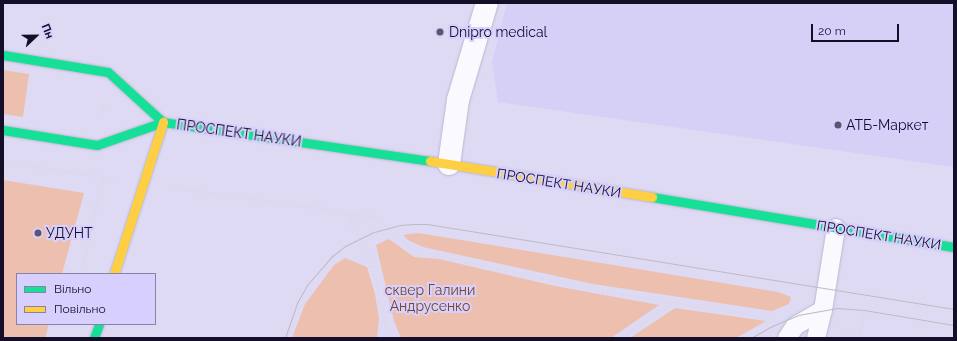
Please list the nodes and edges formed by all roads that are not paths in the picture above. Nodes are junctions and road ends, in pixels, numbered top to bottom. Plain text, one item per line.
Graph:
1 (487, 3) edge
2 (3, 55) edge
3 (163, 122) junction
4 (3, 130) edge
5 (449, 164) junction
6 (836, 228) junction
7 (954, 247) edge
8 (114, 273) edge
9 (99, 325) edge
10 (819, 325) edge
11 (94, 338) edge
12 (787, 338) edge

1 - 5 street
2 - 3 main road, ПРОСПЕКТ НАУКИ
3 - 4 main road, ПРОСПЕКТ НАУКИ
3 - 5 main road, ПРОСПЕКТ НАУКИ
3 - 8 main road
5 - 6 main road, ПРОСПЕКТ НАУКИ
6 - 7 main road, ПРОСПЕКТ НАУКИ
6 - 10 lane
9 - 11 main road
10 - 12 lane

